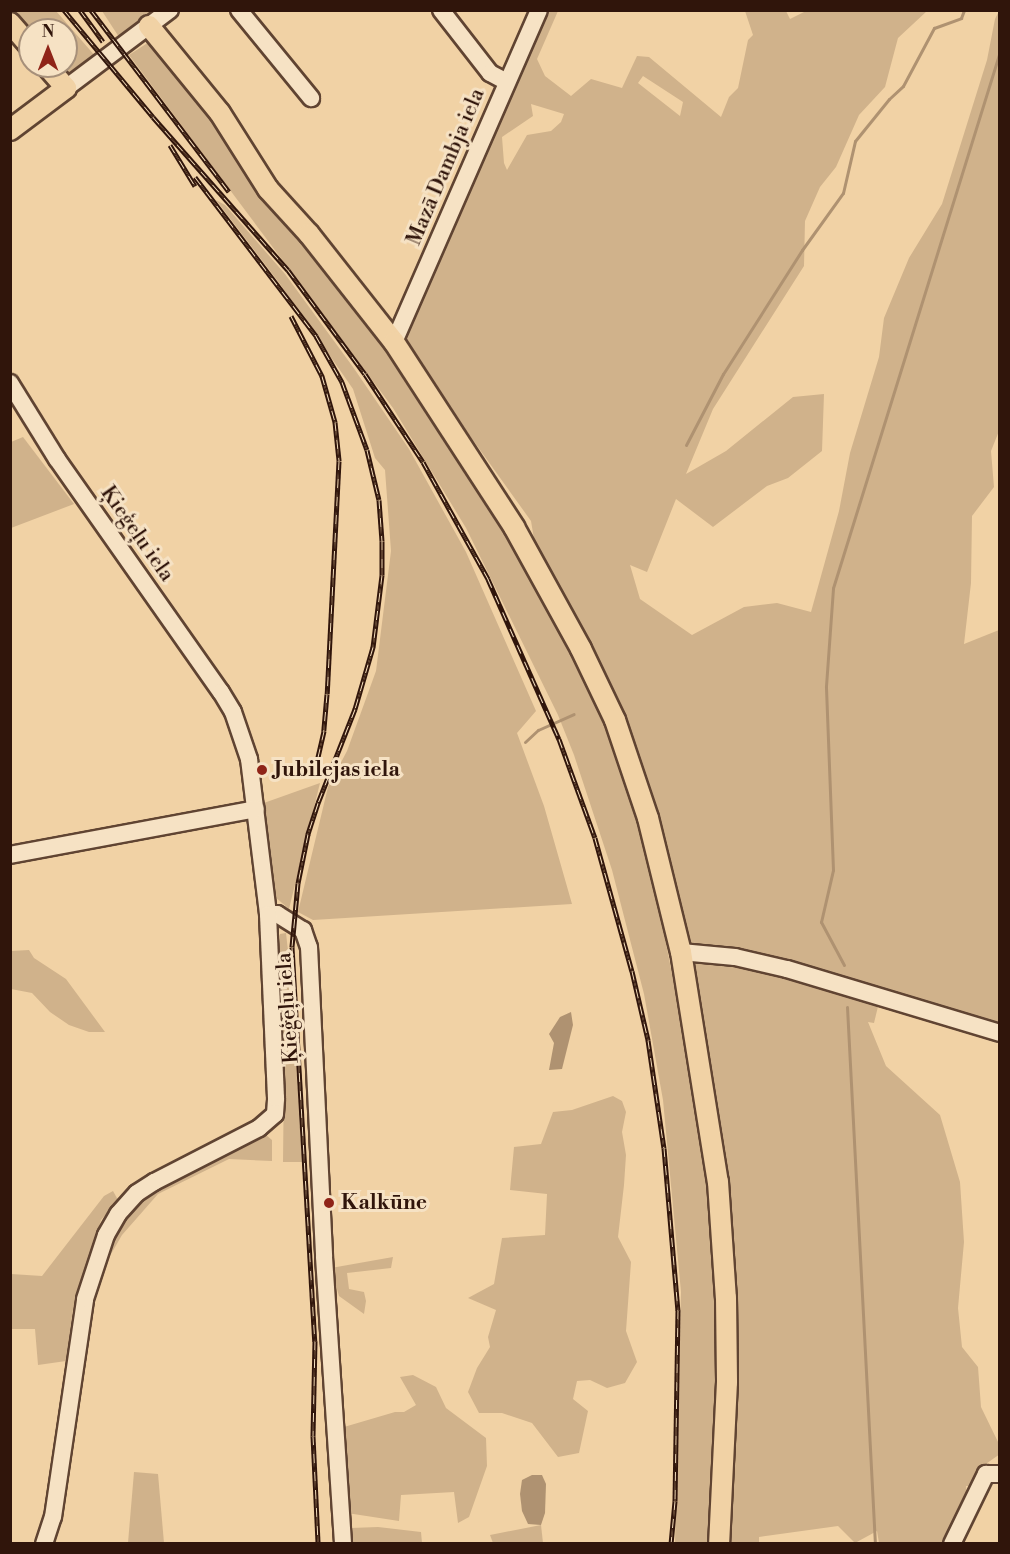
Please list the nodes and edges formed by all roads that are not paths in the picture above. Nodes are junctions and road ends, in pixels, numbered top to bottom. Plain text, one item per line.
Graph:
1 (170, 10) edge
2 (239, 10) edge
3 (441, 10) edge
4 (538, 10) edge
5 (149, 26) junction
6 (57, 78) edge
7 (507, 82) junction
8 (66, 88) junction
9 (311, 98) dead end
10 (10, 130) edge
11 (394, 342) junction
12 (10, 383) edge
13 (256, 809) junction
14 (10, 855) edge
15 (268, 914) junction
16 (681, 952) junction
17 (999, 1034) edge
18 (999, 1474) edge
19 (44, 1544) edge
20 (343, 1544) edge
21 (719, 1544) edge
22 (952, 1544) edge

1 - 5 street
2 - 9 street
3 - 7 street
4 - 7 street, Mazā Dambja iela
5 - 8 street
5 - 11 main road
6 - 8 main road
7 - 11 street, Mazā Dambja iela
8 - 10 main road
11 - 16 main road
12 - 13 street, Ķieģeļu iela
13 - 14 street
13 - 15 street, Ķieģeļu iela
15 - 19 street
15 - 20 street, Ķieģeļu iela
16 - 17 street
16 - 21 main road
18 - 22 street

